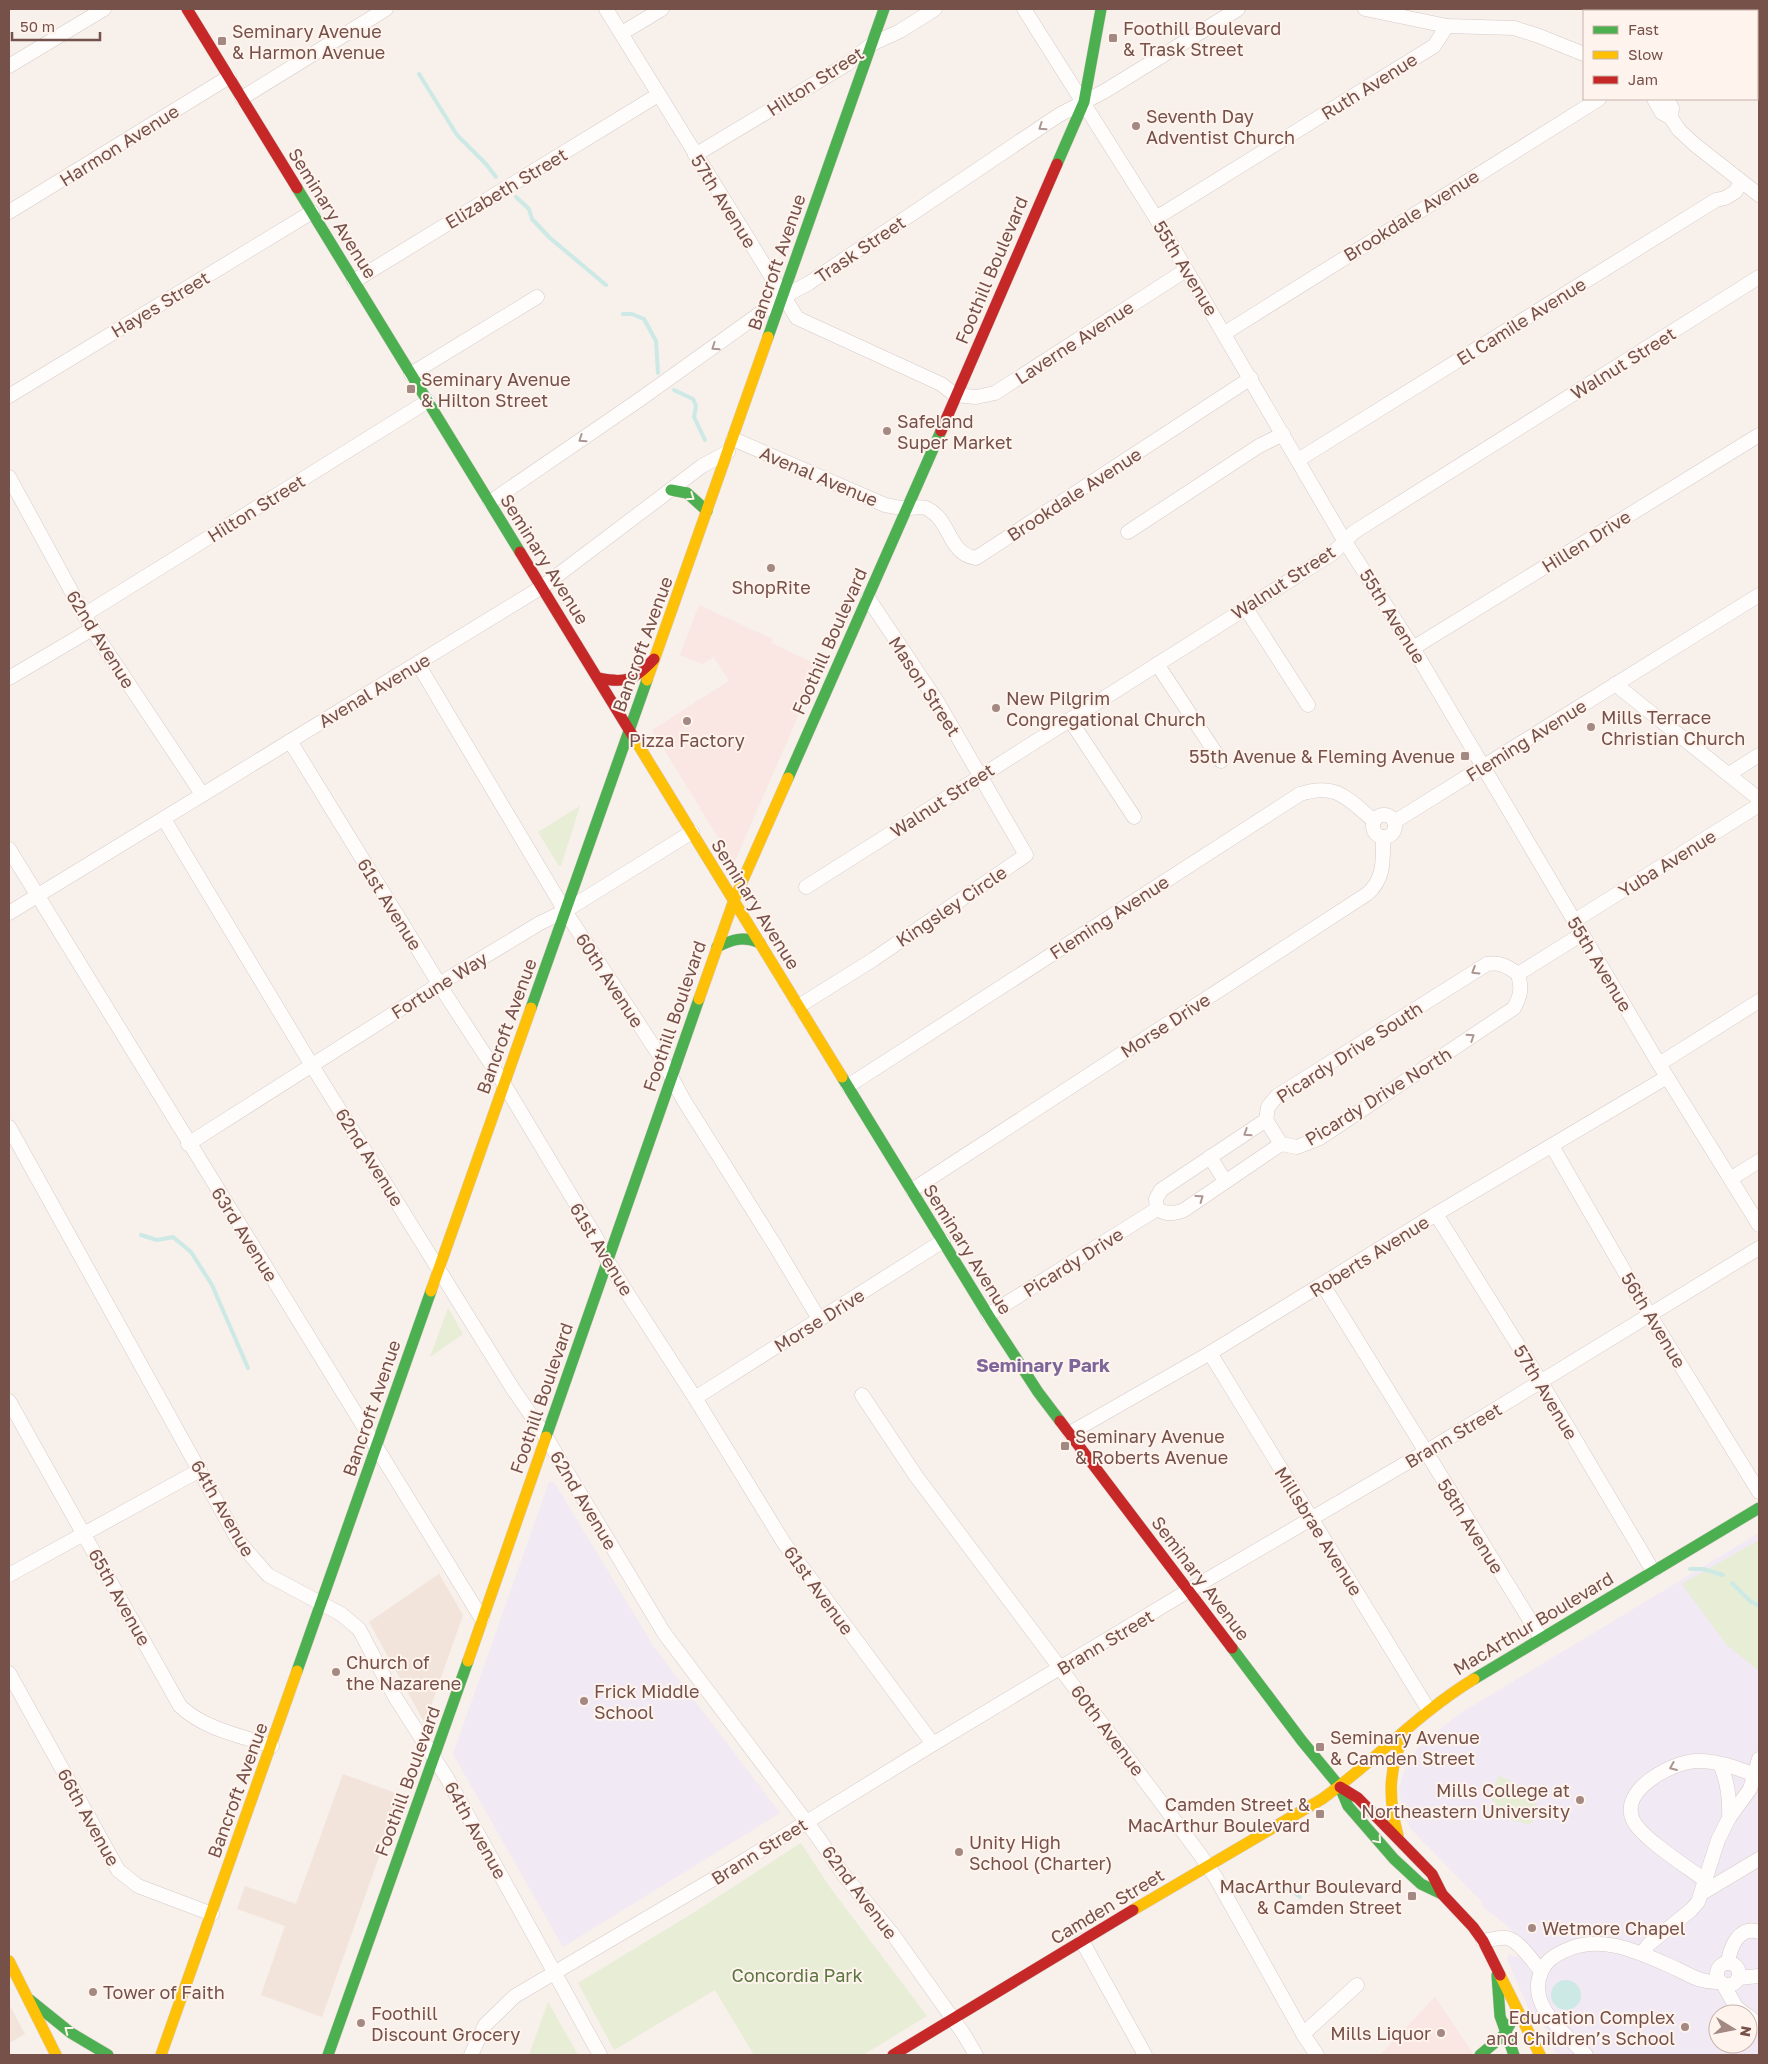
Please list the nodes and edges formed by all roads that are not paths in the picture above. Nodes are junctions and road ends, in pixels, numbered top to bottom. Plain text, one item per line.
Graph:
1 (104, 9) edge
2 (187, 9) edge
3 (386, 9) edge
4 (606, 9) edge
5 (662, 9) edge
6 (884, 9) edge
7 (935, 9) edge
8 (1024, 9) edge
9 (1101, 9) edge
10 (1238, 9) edge
11 (1365, 9) edge
12 (1447, 26) junction
13 (622, 33) junction
14 (872, 44) junction
15 (1583, 54) edge
16 (9, 66) edge
17 (229, 77) junction
18 (658, 95) junction
19 (242, 98) junction
20 (1597, 100) edge
21 (1655, 100) edge
22 (1668, 100) edge
23 (1084, 102) junction
24 (1671, 118) junction
25 (695, 155) junction
26 (1741, 183) junction
27 (1759, 195) edge
28 (9, 212) edge
29 (312, 212) junction
30 (1156, 218) junction
31 (1186, 270) junction
32 (1759, 277) edge
33 (354, 281) junction
34 (537, 297) dead end
35 (783, 297) junction
36 (1225, 333) junction
37 (411, 374) junction
38 (1251, 378) junction
39 (955, 395) junction
40 (9, 396) edge
41 (428, 401) junction
42 (1283, 434) junction
43 (1759, 435) edge
44 (731, 446) junction
45 (1298, 460) junction
46 (11, 485) edge
47 (671, 490) junction
48 (490, 502) junction
49 (907, 508) junction
50 (708, 511) junction
51 (1128, 532) dead end
52 (1344, 540) junction
53 (542, 587) junction
54 (1759, 595) edge
55 (868, 598) junction
56 (1246, 607) junction
57 (84, 614) junction
58 (92, 629) junction
59 (1413, 648) junction
60 (657, 656) junction
61 (418, 664) junction
62 (1157, 664) junction
63 (9, 678) edge
64 (598, 678) junction
65 (1615, 684) junction
66 (1308, 705) dead end
67 (1070, 720) junction
68 (630, 730) junction
69 (290, 741) junction
70 (1759, 755) edge
71 (1221, 761) dead end
72 (1484, 766) junction
73 (1729, 774) junction
74 (981, 775) junction
75 (202, 794) junction
76 (1759, 799) edge
77 (1759, 806) edge
78 (1134, 817) dead end
79 (164, 819) junction
80 (1374, 820) junction
81 (1394, 822) junction
82 (692, 832) junction
83 (1383, 837) junction
84 (9, 849) edge
85 (806, 887) dead end
86 (37, 896) junction
87 (734, 900) junction
88 (565, 910) junction
89 (9, 913) edge
90 (1574, 921) junction
91 (1582, 934) junction
92 (760, 943) junction
93 (717, 948) junction
94 (1518, 974) junction
95 (440, 984) junction
96 (1759, 1000) edge
97 (799, 1006) junction
98 (312, 1064) junction
99 (1659, 1064) junction
100 (672, 1077) junction
101 (1667, 1077) junction
102 (504, 1084) junction
103 (848, 1086) junction
104 (1266, 1120) junction
105 (9, 1127) edge
106 (188, 1144) junction
107 (1282, 1144) junction
108 (1552, 1146) junction
109 (1210, 1157) junction
110 (1759, 1161) edge
111 (1732, 1178) junction
112 (1225, 1181) junction
113 (912, 1190) junction
114 (1157, 1209) junction
115 (1436, 1214) junction
116 (1759, 1225) edge
117 (943, 1241) junction
118 (1759, 1248) edge
119 (607, 1260) junction
120 (439, 1266) junction
121 (1323, 1285) junction
122 (1649, 1314) junction
123 (988, 1315) junction
124 (819, 1319) junction
125 (1210, 1353) junction
126 (1541, 1382) junction
127 (862, 1395) dead end
128 (695, 1398) junction
129 (9, 1401) edge
130 (1070, 1433) junction
131 (546, 1437) junction
132 (376, 1446) junction
133 (1425, 1452) junction
134 (200, 1470) junction
135 (1759, 1492) edge
136 (1759, 1508) edge
137 (1311, 1519) junction
138 (84, 1533) junction
139 (1653, 1571) junction
140 (9, 1575) edge
141 (1188, 1591) junction
142 (320, 1604) junction
143 (482, 1619) junction
144 (1541, 1638) junction
145 (1062, 1668) junction
146 (9, 1673) edge
147 (1428, 1709) junction
148 (1408, 1726) junction
149 (933, 1744) junction
150 (272, 1746) junction
151 (434, 1757) junction
152 (1759, 1759) edge
153 (1720, 1764) junction
154 (1755, 1775) junction
155 (1340, 1787) junction
156 (1728, 1818) junction
157 (806, 1822) junction
158 (1398, 1838) junction
159 (1759, 1859) edge
160 (1208, 1865) junction
161 (1704, 1887) junction
162 (1442, 1894) junction
163 (212, 1914) junction
164 (1759, 1932) edge
165 (1082, 1941) junction
166 (1483, 1941) junction
167 (1642, 1953) junction
168 (9, 1961) edge
169 (1728, 1963) junction
170 (1541, 1971) junction
171 (556, 1972) junction
172 (1497, 1972) junction
173 (1759, 1976) edge
174 (1738, 1978) junction
175 (1722, 1983) junction
176 (1357, 1985) dead end
177 (30, 2000) junction
178 (1512, 2001) junction
179 (1734, 2004) edge
180 (953, 2018) junction
181 (1303, 2034) junction
182 (1504, 2036) junction
183 (1537, 2051) edge
184 (56, 2055) edge
185 (108, 2055) edge
186 (161, 2055) edge
187 (328, 2055) edge
188 (471, 2055) edge
189 (600, 2055) edge
190 (893, 2055) edge
191 (976, 2055) edge
192 (1145, 2055) edge
193 (1317, 2055) edge
194 (1480, 2055) edge
195 (1514, 2055) edge
196 (1586, 2055) edge

1 - 16 street
2 - 17 street, Seminary Avenue
3 - 19 street
4 - 13 street, 57th Avenue
5 - 13 street
6 - 14 street, Bancroft Avenue
7 - 14 street, Hilton Street
8 - 23 street, 55th Avenue
9 - 23 street, Foothill Boulevard
10 - 23 street, Trask Street
11 - 12 street
12 - 15 street
12 - 30 street, Ruth Avenue
13 - 18 street, 57th Avenue
14 - 25 street, Hilton Street
14 - 35 street, Bancroft Avenue
17 - 19 street, Seminary Avenue
17 - 28 street, Harmon Avenue
18 - 25 street, 57th Avenue
18 - 33 street, Elizabeth Street
19 - 29 street, Seminary Avenue
20 - 36 street, Brookdale Avenue
21 - 24 street
22 - 24 street
23 - 30 street, 55th Avenue
23 -> 35 street, Trask Street
23 - 39 street, Foothill Boulevard
24 - 26 street
25 - 35 street, 57th Avenue
26 - 27 street
26 - 45 street, El Camile Avenue
29 - 33 street, Seminary Avenue
29 - 40 street, Hayes Street
30 - 31 street, 55th Avenue
31 - 36 street, 55th Avenue
31 - 39 street, Laverne Avenue
32 - 52 street, Walnut Street
33 - 37 street, Seminary Avenue
34 - 37 street
35 - 39 street, 57th Avenue
35 - 44 street, Bancroft Avenue
35 -> 48 street, Trask Street
36 - 38 street, 55th Avenue
37 - 41 street, Seminary Avenue
38 - 42 street, 55th Avenue
38 - 49 street, Brookdale Avenue
39 - 49 street, Foothill Boulevard
41 - 48 street, Seminary Avenue
41 - 57 street, Hilton Street
42 - 45 street, 55th Avenue
42 - 51 street
43 - 59 street, Hillen Drive
44 - 47 street, Avenal Avenue
44 - 49 street, Avenal Avenue
44 - 50 street, Bancroft Avenue
45 - 52 street, 55th Avenue
46 - 57 street, 62nd Avenue
47 -> 50 street
47 - 53 street, Avenal Avenue
48 - 53 street, Seminary Avenue
49 - 55 street, Foothill Boulevard
50 - 60 street, Bancroft Avenue
52 - 56 street, Walnut Street
52 - 59 street, 55th Avenue
53 - 61 street, Avenal Avenue
53 - 64 street, Seminary Avenue
54 - 65 street, Fleming Avenue
55 - 74 street, Mason Street
55 - 87 street, Foothill Boulevard
56 - 62 street, Walnut Street
56 - 66 street
57 - 58 street, 62nd Avenue
58 - 63 street
58 - 75 street, 62nd Avenue
59 - 72 street, 55th Avenue
60 - 64 street
60 - 68 street, Bancroft Avenue
61 - 69 street, Avenal Avenue
61 - 88 street, 60th Avenue
62 - 67 street, Walnut Street
62 - 71 street
64 - 68 street, Seminary Avenue
65 - 72 street, Fleming Avenue
65 - 73 street
67 - 74 street, Walnut Street
67 - 78 street
68 - 82 street, Seminary Avenue
68 - 88 street, Bancroft Avenue
69 - 75 street, Avenal Avenue
69 - 95 street, 61st Avenue
70 - 73 street
72 - 81 street, Fleming Avenue
72 - 90 street, 55th Avenue
73 - 76 street
74 - 85 street, Walnut Street
74 - 97 street, Kingsley Circle
75 - 79 street, Avenal Avenue
77 - 90 street, Yuba Avenue
79 - 86 street, Avenal Avenue
79 - 98 street, 62nd Avenue
80 - 81 street
80 - 83 street
80 - 103 street, Fleming Avenue
81 - 83 street
82 - 87 street, Seminary Avenue
82 - 88 street, Fortune Way
83 - 113 street, Morse Drive
84 - 86 street, 63rd Avenue
86 - 89 street, Avenal Avenue
86 - 106 street, 63rd Avenue
87 - 92 street, Seminary Avenue
87 - 93 street, Foothill Boulevard
88 - 95 street, Fortune Way
88 - 100 street, 60th Avenue
88 - 102 street, Bancroft Avenue
90 - 91 street, 55th Avenue
91 - 94 street
91 - 99 street, 55th Avenue
92 - 93 street
92 - 97 street, Seminary Avenue
93 - 100 street, Foothill Boulevard
94 -> 104 street, Picardy Drive South
107 -> 94 street, Picardy Drive North
95 - 98 street, Fortune Way
95 - 102 street, 61st Avenue
96 - 99 street
97 - 103 street, Seminary Avenue
98 - 106 street, Fortune Way
98 - 120 street, 62nd Avenue
99 - 101 street, 55th Avenue
100 - 119 street, Foothill Boulevard
100 - 124 street, 60th Avenue
101 - 108 street, Roberts Avenue
101 - 111 street, 55th Avenue
102 - 119 street, 61st Avenue
102 - 120 street, Bancroft Avenue
103 - 113 street, Seminary Avenue
104 - 107 street
104 -> 109 street, Picardy Drive South
105 - 134 street, 64th Avenue
106 - 132 street, 63rd Avenue
107 - 112 street, Picardy Drive North
108 - 115 street, Roberts Avenue
108 - 122 street, 56th Avenue
109 - 112 street
109 - 114 street, Picardy Drive South
110 - 111 street
111 - 116 street, 55th Avenue
114 -> 112 street, Picardy Drive North
113 - 117 street, Seminary Avenue
114 - 123 street, Picardy Drive
115 - 121 street, Roberts Avenue
115 - 126 street, 57th Avenue
117 - 123 street, Seminary Avenue
117 - 124 street, Morse Drive
118 - 122 street, Brann Street
119 - 128 street, 61st Avenue
119 - 131 street, Foothill Boulevard
120 - 131 street, 62nd Avenue
120 - 132 street, Bancroft Avenue
121 - 125 street, Roberts Avenue
121 - 133 street, 58th Avenue
122 - 126 street, Brann Street
122 - 135 street, 56th Avenue
123 - 130 street, Seminary Avenue
124 - 128 street, Morse Drive
125 - 130 street, Roberts Avenue
125 - 137 street, Millsbrae Avenue
126 - 133 street, Brann Street
126 - 139 street, 57th Avenue
127 - 145 street, 60th Avenue
128 - 149 street, 61st Avenue
129 - 138 street, 65th Avenue
130 - 141 street, Seminary Avenue
131 - 143 street, Foothill Boulevard
131 - 157 street, 62nd Avenue
132 - 142 street, Bancroft Avenue
132 - 143 street, 63rd Avenue
133 - 137 street, Brann Street
133 - 144 street, 58th Avenue
134 - 138 street
134 - 142 street, 64th Avenue
136 - 139 street, MacArthur Boulevard
137 - 141 street, Brann Street
137 - 147 street, Millsbrae Avenue
138 - 140 street
138 - 150 street, 65th Avenue
139 - 144 street, MacArthur Boulevard
141 - 145 street, Brann Street
141 - 155 street, Seminary Avenue
142 - 150 street, Bancroft Avenue
142 - 151 street, 64th Avenue
143 - 151 street, Foothill Boulevard
144 - 147 street, MacArthur Boulevard
145 - 149 street, Brann Street
145 - 160 street, 60th Avenue
146 - 163 street, 66th Avenue
147 - 148 street, MacArthur Boulevard
148 - 155 street, MacArthur Boulevard
148 - 158 street
149 - 157 street, Brann Street
150 - 163 street, Bancroft Avenue
151 - 171 street, 64th Avenue
151 - 187 street, Foothill Boulevard
152 - 154 street
153 - 154 street
153 - 156 street
153 -> 161 street
154 - 156 street
155 - 158 street
155 - 160 street, Camden Street
155 -> 162 street
156 - 161 street
157 - 171 street, Brann Street
157 - 180 street, 62nd Avenue
158 - 162 street
159 - 161 street
160 - 165 street, Camden Street
160 - 181 street, 60th Avenue
161 - 167 street
162 - 166 street
163 - 186 street, Bancroft Avenue
164 - 169 street
165 - 180 street, Camden Street
165 - 192 street
166 - 170 street
166 - 172 street
167 - 170 street
167 - 175 street
168 - 177 street
169 - 174 street
169 - 175 street
170 - 196 street
171 - 188 street, Brann Street
171 - 189 street, 64th Avenue
172 - 178 street
172 - 182 street
173 - 174 street
174 - 175 street
175 - 179 street
176 - 181 street
177 - 184 street
185 -> 177 street
178 - 182 street
178 - 183 street
180 - 190 street, Camden Street
180 - 191 street, 62nd Avenue
181 - 193 street, 60th Avenue
182 - 183 street
182 - 194 street
182 - 195 street

